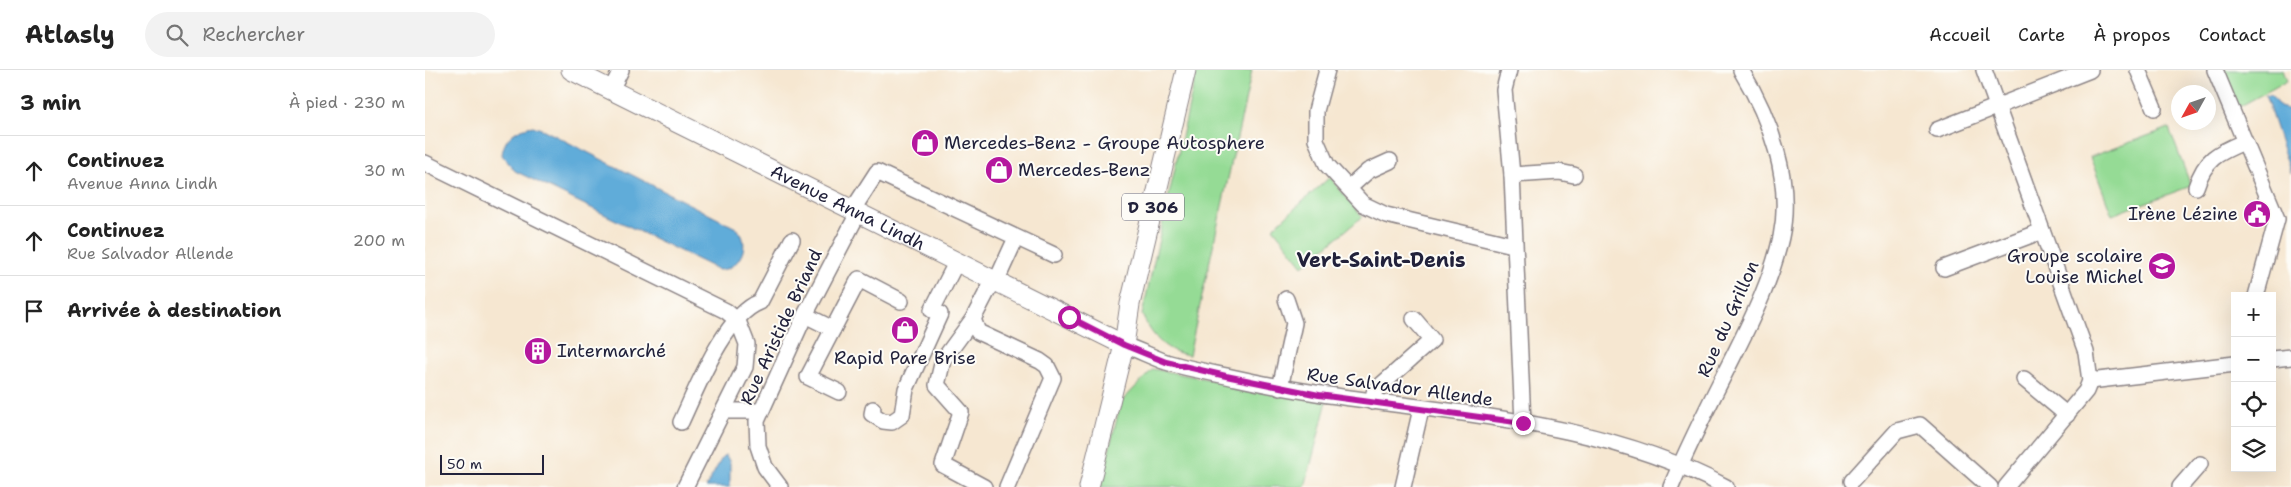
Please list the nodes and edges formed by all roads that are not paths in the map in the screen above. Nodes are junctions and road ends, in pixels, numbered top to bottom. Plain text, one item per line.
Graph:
1 (571, 70) edge
2 (621, 70) edge
3 (1186, 70) edge
4 (1327, 70) edge
5 (1509, 70) edge
6 (1741, 70) edge
7 (1984, 70) edge
8 (2090, 70) edge
9 (2138, 70) edge
10 (2215, 70) edge
11 (611, 90) junction
12 (1997, 105) junction
13 (2154, 108) dead end
14 (1937, 130) dead end
15 (2244, 142) junction
16 (1390, 161) dead end
17 (425, 163) edge
18 (1512, 175) junction
19 (1574, 175) dead end
20 (2196, 187) dead end
21 (1349, 188) junction
22 (856, 211) junction
23 (2042, 231) junction
24 (1016, 238) junction
25 (792, 240) dead end
26 (1513, 245) junction
27 (1054, 255) dead end
28 (957, 261) junction
29 (1944, 268) dead end
30 (995, 280) junction
31 (2258, 292) edge
32 (1286, 299) dead end
33 (901, 301) dead end
34 (805, 315) junction
35 (973, 318) junction
36 (1414, 320) dead end
37 (737, 321) junction
38 (833, 330) junction
39 (1124, 345) junction
40 (2291, 357) edge
41 (2276, 359) edge
42 (2231, 364) edge
43 (2024, 379) dead end
44 (2090, 381) junction
45 (1280, 388) junction
46 (839, 392) dead end
47 (1372, 402) junction
48 (1421, 409) junction
49 (873, 410) dead end
50 (723, 411) junction
51 (760, 411) junction
52 (2067, 415) junction
53 (681, 422) dead end
54 (1523, 423) junction
55 (2200, 464) dead end
56 (1680, 465) junction
57 (1852, 480) dead end
58 (685, 487) edge
59 (780, 487) edge
60 (984, 487) edge
61 (1007, 487) edge
62 (1089, 487) edge
63 (1403, 487) edge
64 (1671, 487) edge
65 (1726, 487) edge
66 (1990, 487) edge
67 (2006, 487) edge
68 (2180, 487) edge

1 - 11 main road, Avenue Anna Lindh
2 - 11 street
3 - 39 main road, D 306
4 - 21 street
5 - 18 street
6 - 56 street, Rue du Grillon
7 - 12 street
8 - 12 street
9 - 13 street
10 - 15 street
11 - 22 main road, Avenue Anna Lindh
12 - 14 street
12 - 23 street
15 - 20 street
15 - 31 street
16 - 21 street
17 - 37 street
18 - 19 street
18 - 26 street
21 - 26 street
22 - 24 street, Rue Aristide Briand
22 - 28 main road, Avenue Anna Lindh
22 - 34 street, Rue Aristide Briand
23 - 29 street
23 - 44 street
24 - 27 street
24 - 30 street
25 - 37 street
26 - 54 street
28 - 30 main road, Avenue Anna Lindh
28 - 49 street
30 - 35 street
30 - 39 main road, Avenue Anna Lindh
32 - 45 street
33 - 38 street
34 - 38 street
34 - 51 street, Rue Aristide Briand
35 - 60 street
35 - 61 street
36 - 47 street
37 - 50 street
37 - 53 street
38 - 46 street
39 - 45 street, Rue Salvador Allende
39 - 62 main road, D 306
40 - 41 street
42 - 44 street
43 - 52 street
44 - 52 street
45 - 47 street, Rue Salvador Allende
47 - 48 street, Rue Salvador Allende
48 - 54 street, Rue Salvador Allende
48 - 63 street
50 - 51 street
50 - 58 street
51 - 59 street, Rue Aristide Briand
52 - 67 street
54 - 56 street, Rue Salvador Allende
55 - 68 street
56 - 64 street, Rue du Grillon
56 - 65 street, Rue Salvador Allende
57 - 66 street

